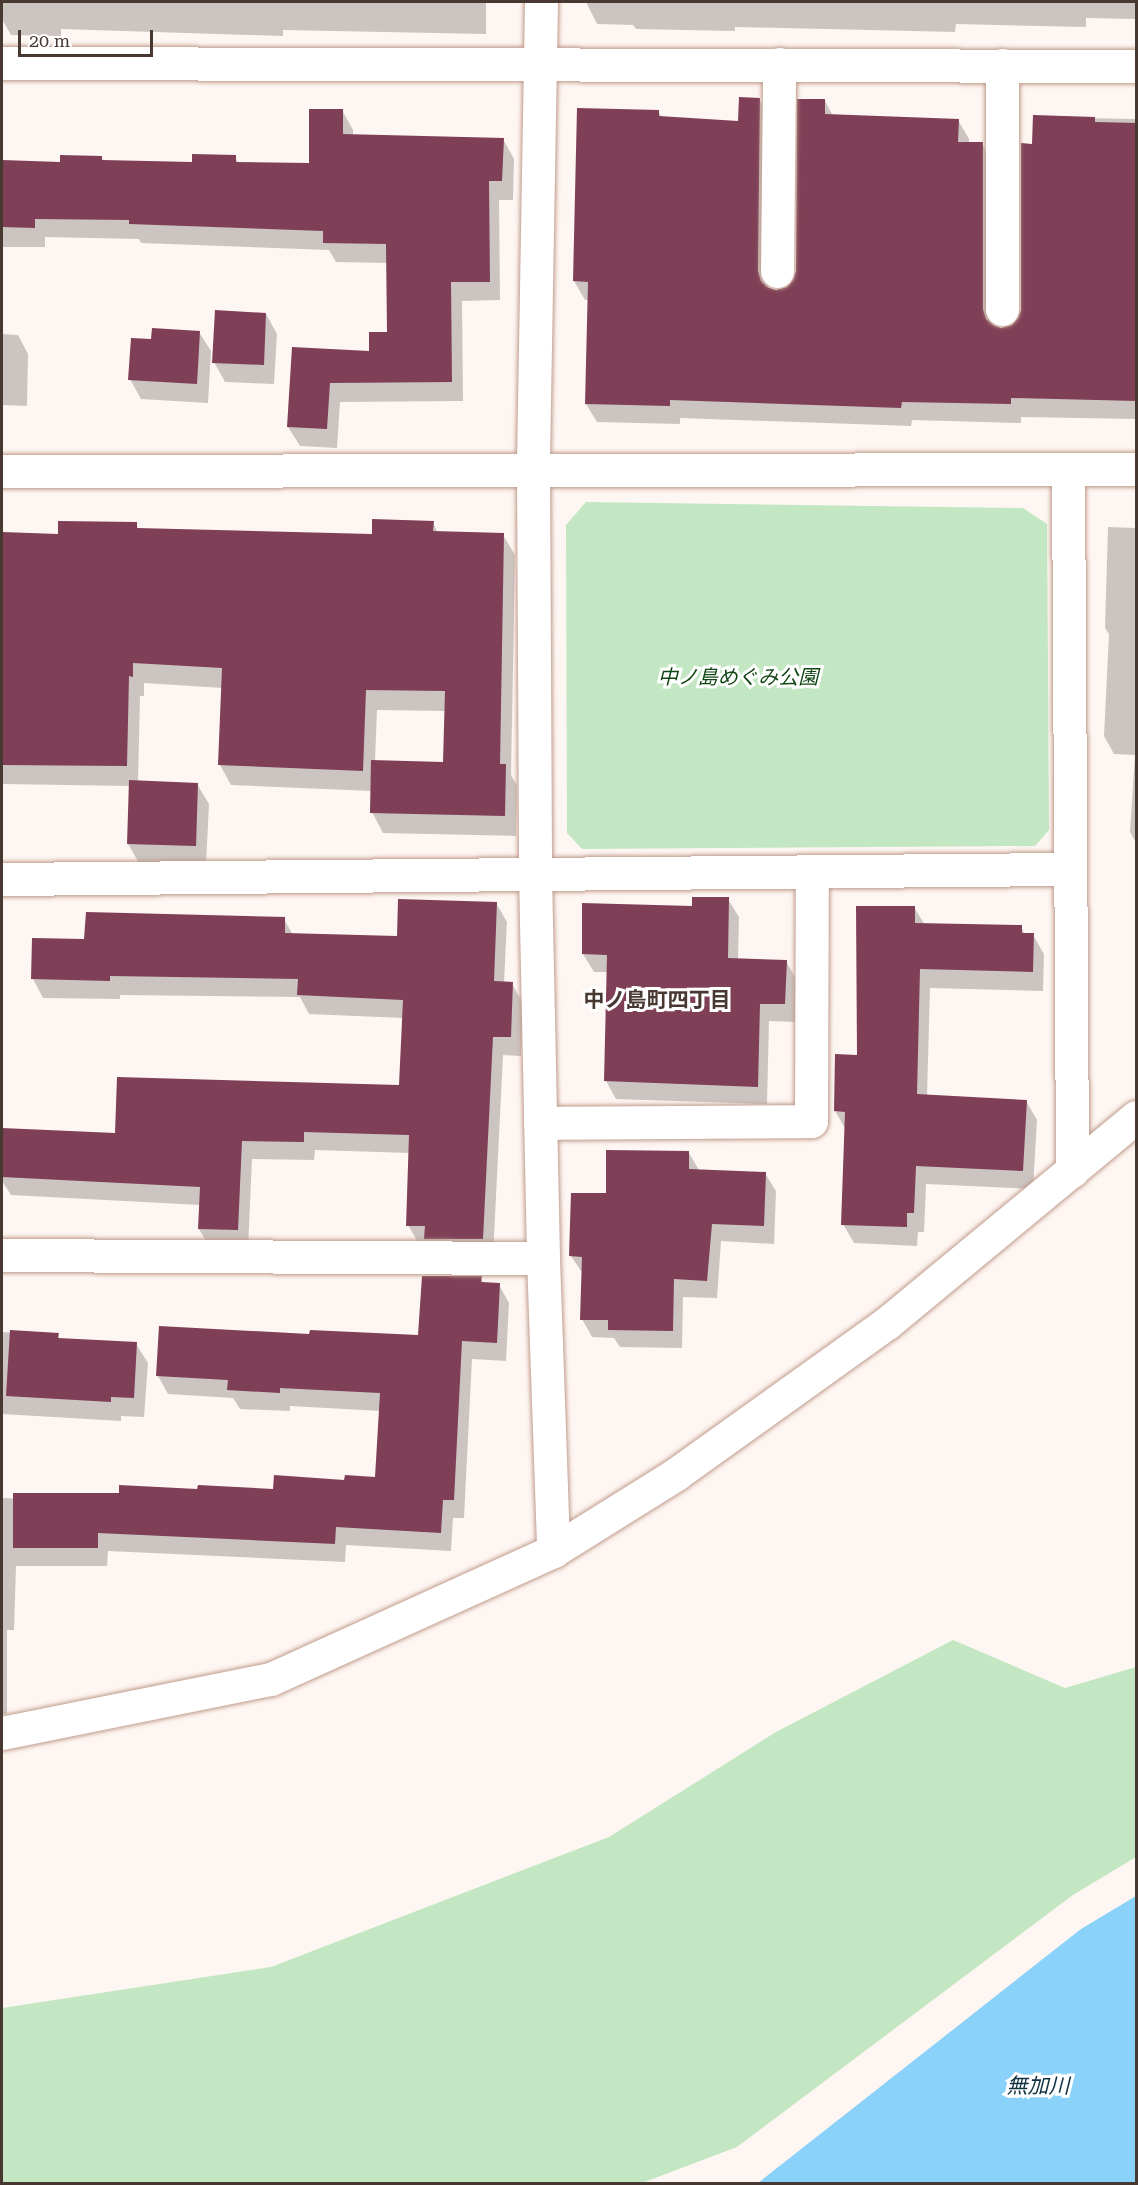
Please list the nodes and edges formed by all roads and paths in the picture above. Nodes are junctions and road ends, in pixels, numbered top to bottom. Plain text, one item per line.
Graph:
1 (541, 2) edge
2 (2, 63) edge
3 (540, 64) junction
4 (778, 64) junction
5 (1002, 65) junction
6 (1137, 66) edge
7 (777, 271) dead end
8 (1002, 309) dead end
9 (1137, 469) edge
10 (1068, 470) junction
11 (2, 471) edge
12 (533, 471) junction
13 (1070, 870) junction
14 (812, 872) junction
15 (535, 874) junction
16 (2, 879) edge
17 (1137, 1117) edge
18 (540, 1123) junction
19 (1072, 1171) junction
20 (2, 1255) edge
21 (543, 1258) junction
22 (553, 1551) junction
23 (2, 1733) edge

1 - 3 street
2 - 3 street
3 - 4 street
3 - 12 street
4 - 5 street
4 - 7 street
5 - 6 street
5 - 8 street
9 - 10 street
10 - 12 street
10 - 13 street
11 - 12 street
12 - 15 street
13 - 14 street
13 - 19 street
14 - 15 street
14 - 18 street
15 - 16 street
15 - 18 street
17 - 19 street
18 - 21 street
19 - 22 street
20 - 21 street
21 - 22 street
22 - 23 street

